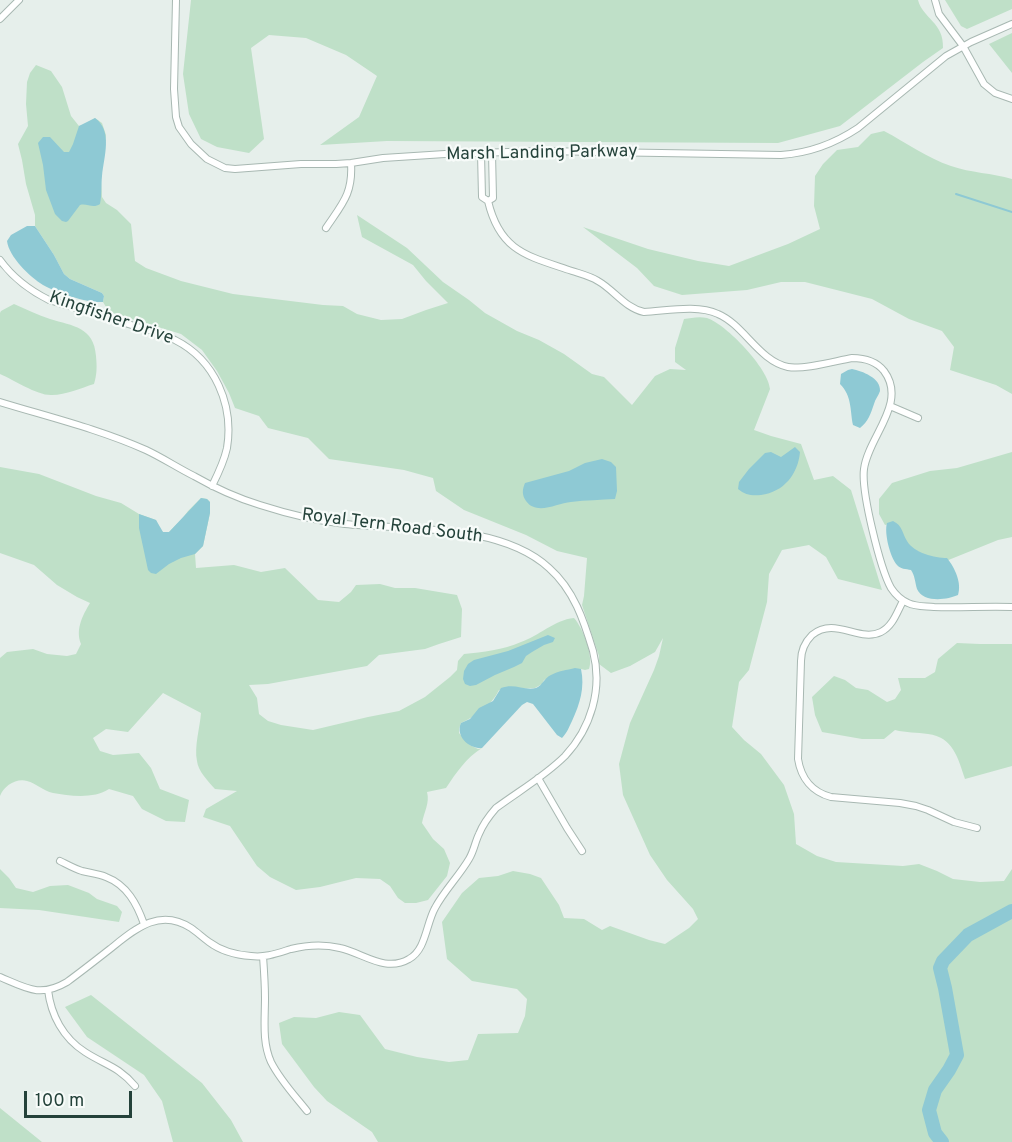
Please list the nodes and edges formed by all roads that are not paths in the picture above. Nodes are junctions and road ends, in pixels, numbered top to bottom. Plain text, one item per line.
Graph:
1 (19, 0) edge
2 (176, 0) edge
3 (935, 0) edge
4 (0, 19) edge
5 (1012, 24) edge
6 (963, 46) junction
7 (1012, 99) edge
8 (481, 153) junction
9 (492, 153) junction
10 (351, 163) junction
11 (481, 180) junction
12 (492, 180) junction
13 (488, 201) junction
14 (326, 228) dead end
15 (0, 260) edge
16 (0, 402) edge
17 (891, 406) junction
18 (918, 418) dead end
19 (212, 486) junction
20 (903, 601) junction
21 (1012, 607) edge
22 (538, 778) junction
23 (977, 828) dead end
24 (582, 851) dead end
25 (60, 861) dead end
26 (144, 924) junction
27 (263, 956) junction
28 (0, 977) edge
29 (48, 990) junction
30 (135, 1086) dead end
31 (307, 1111) dead end

1 - 4 street
2 - 10 street, Marsh Landing Parkway
3 - 6 street
5 - 6 street, Marsh Landing Parkway
6 - 7 street
6 - 9 street, Marsh Landing Parkway
8 - 9 street, Marsh Landing Parkway
8 - 10 street, Marsh Landing Parkway
8 - 11 street
9 - 12 street
10 - 14 street
11 - 12 street
11 - 13 street
12 - 13 street
13 - 17 street
15 - 19 street, Kingfisher Drive
16 - 19 street, Royal Tern Road South
17 - 18 street
17 - 20 street
19 - 22 street, Royal Tern Road South
20 - 21 street
20 - 23 street
22 - 24 street
22 - 27 street, Royal Tern Road South
25 - 26 street
26 - 27 street, Royal Tern Road South
26 - 29 street, Royal Tern Road South
27 - 31 street
28 - 29 street
29 - 30 street

